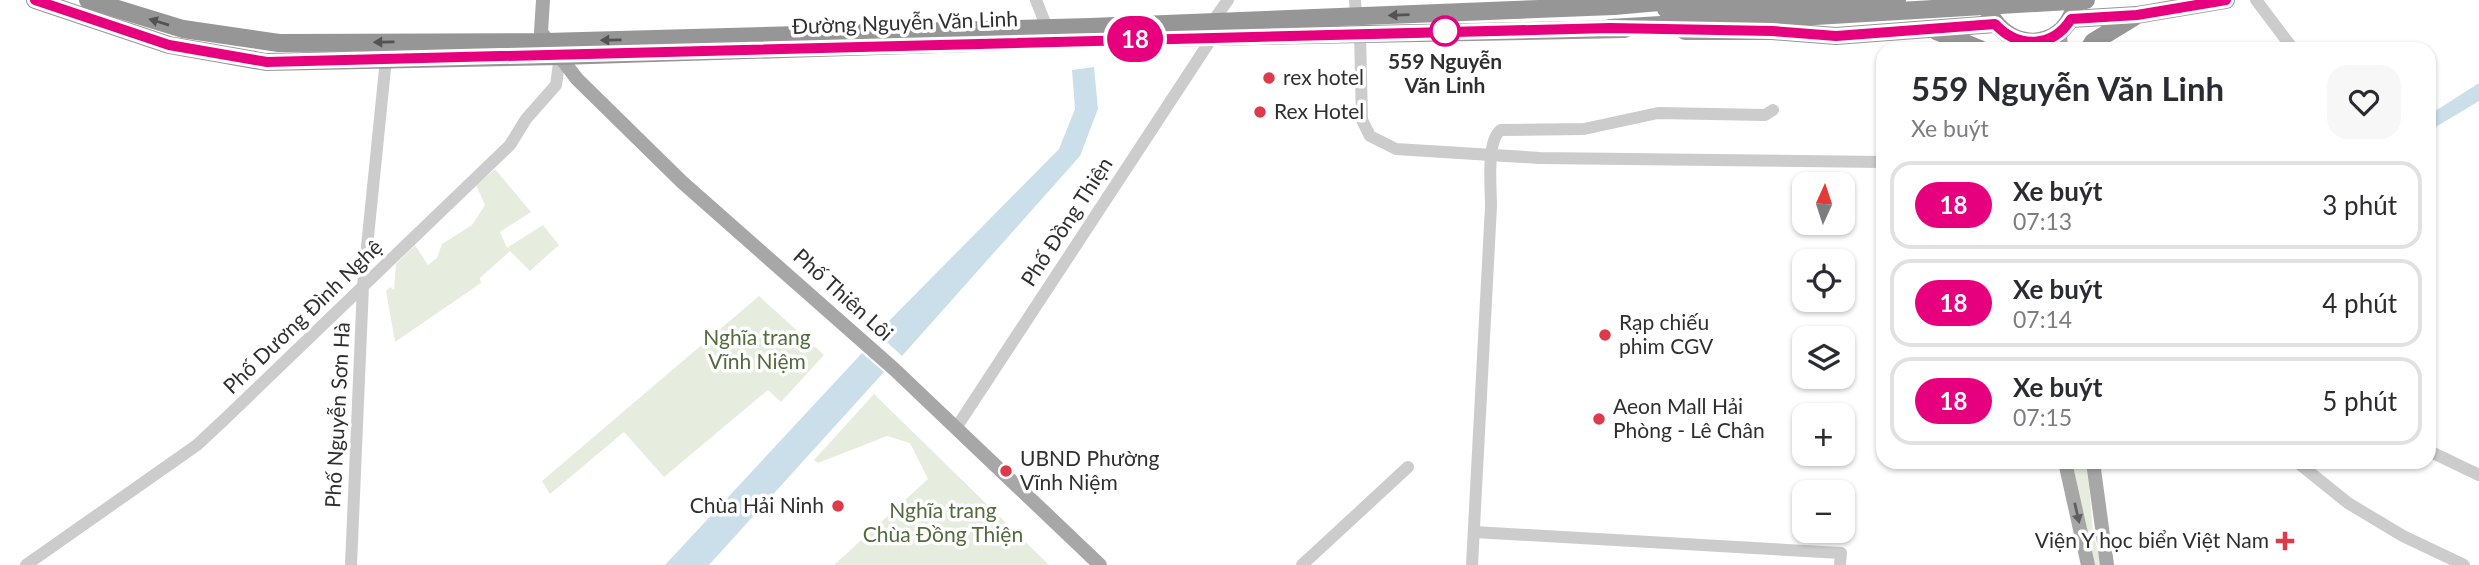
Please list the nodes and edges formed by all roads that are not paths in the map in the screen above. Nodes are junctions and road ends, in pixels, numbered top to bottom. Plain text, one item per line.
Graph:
1 (35, 0) edge
2 (88, 0) edge
3 (543, 0) edge
4 (1036, 0) edge
5 (1227, 0) edge
6 (1682, 0) edge
7 (1897, 0) edge
8 (1921, 0) edge
9 (1988, 0) edge
10 (2076, 0) edge
11 (2086, 0) edge
12 (2225, 0) edge
13 (2256, 0) edge
14 (1614, 6) junction
15 (2137, 8) edge
16 (1357, 17) edge
17 (1610, 28) junction
18 (1919, 28) junction
19 (1213, 29) junction
20 (2064, 33) edge
21 (1052, 34) junction
22 (2006, 36) edge
23 (546, 42) junction
24 (1968, 42) edge
25 (2025, 42) edge
26 (2039, 42) edge
27 (2093, 42) edge
28 (2288, 42) edge
29 (560, 56) junction
30 (386, 59) junction
31 (1773, 110) dead end
32 (1490, 156) junction
33 (1876, 162) edge
34 (363, 286) junction
35 (956, 428) junction
36 (2436, 454) edge
37 (1408, 467) dead end
38 (2067, 469) edge
39 (2094, 469) edge
40 (2306, 469) edge
41 (2479, 475) edge
42 (1474, 532) junction
43 (26, 565) edge
44 (351, 565) edge
45 (1100, 565) edge
46 (1302, 565) edge
47 (1472, 565) edge
48 (1840, 565) edge
49 (2088, 565) edge
50 (2107, 565) edge
51 (2464, 565) edge

1 - 30 highway, Đường Nguyễn Văn Linh
23 -> 2 highway, Đường Nguyễn Văn Linh
3 - 23 main road
4 - 21 street
5 - 19 street, Phố Đồng Thiện
6 - 14 highway, Đường Nguyễn Văn Linh
7 - 14 highway
8 - 18 highway
9 - 22 highway
10 - 20 highway
11 - 17 highway, bridge
12 - 15 highway
13 - 28 street
14 -> 16 highway, Đường Nguyễn Văn Linh
15 - 20 highway
15 - 27 highway
16 - 17 highway, Đường Nguyễn Văn Linh
16 - 19 highway, Đường Nguyễn Văn Linh
16 - 32 street
17 - 18 highway, Đường Nguyễn Văn Linh
18 - 22 highway, Đường Nguyễn Văn Linh
18 - 24 highway
19 - 21 highway, Đường Nguyễn Văn Linh
19 - 35 street, Phố Đồng Thiện
20 - 26 highway, Đường Nguyễn Văn Linh
21 -> 23 highway, Đường Nguyễn Văn Linh
21 - 29 highway, Đường Nguyễn Văn Linh
22 - 25 highway, Đường Nguyễn Văn Linh
23 - 29 main road, Phố Thiên Lôi
29 - 30 highway, Đường Nguyễn Văn Linh
29 - 34 street, Phố Dương Đình Nghệ
29 - 35 main road, Phố Thiên Lôi
30 - 34 street, Phố Nguyễn Sơn Hà
31 - 32 street
32 - 33 street
32 - 42 street
34 - 43 street, Phố Dương Đình Nghệ
34 - 44 street, Phố Nguyễn Sơn Hà
35 - 45 main road, Phố Thiên Lôi
36 - 41 street
37 - 46 street
38 -> 49 main road
39 - 50 main road
40 - 51 street
42 - 47 street
42 - 48 street

